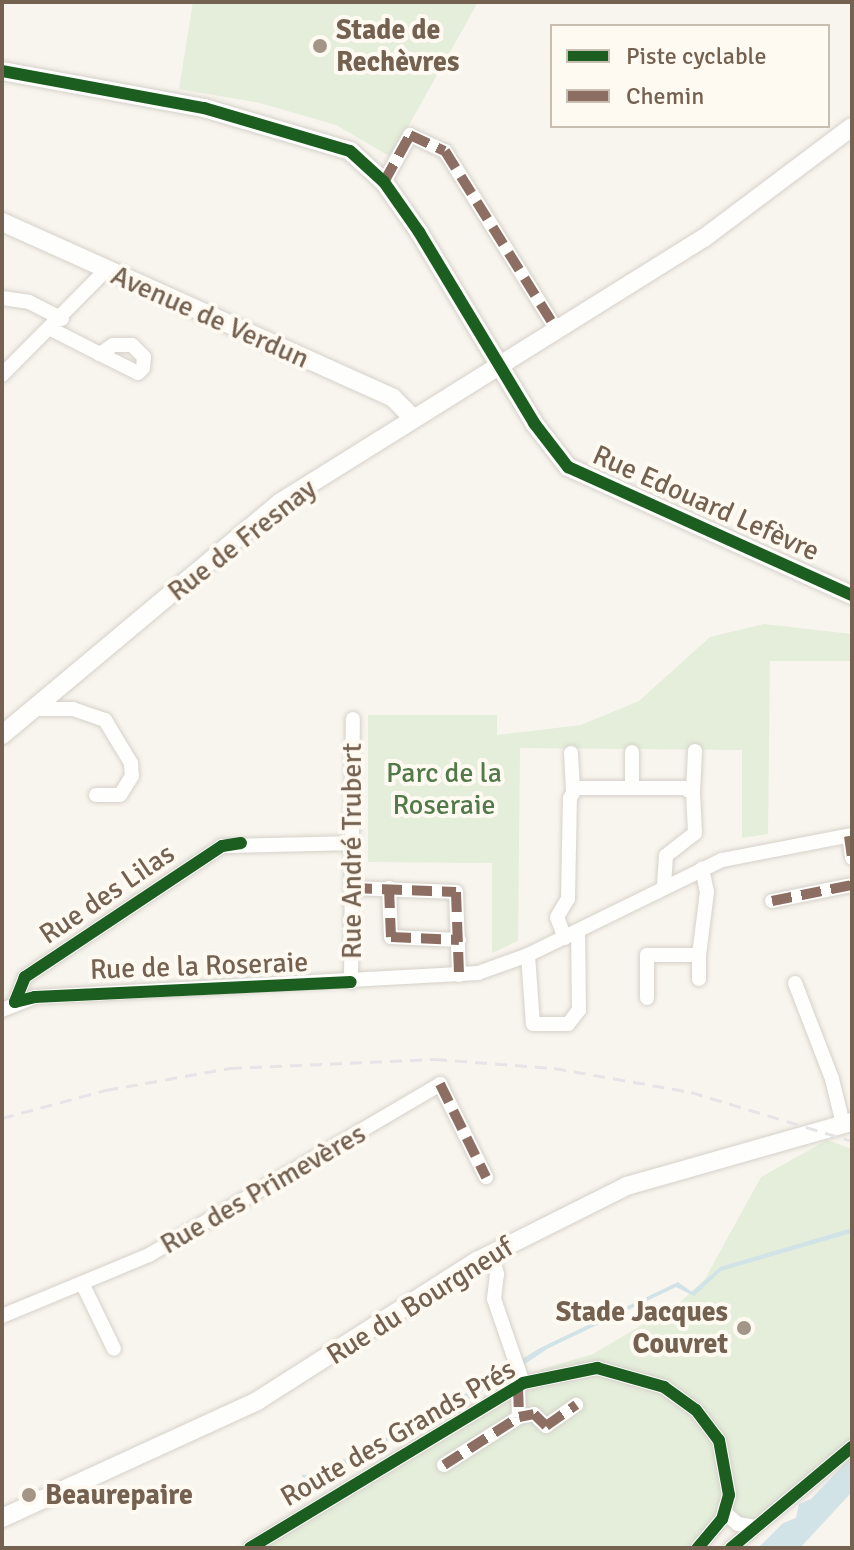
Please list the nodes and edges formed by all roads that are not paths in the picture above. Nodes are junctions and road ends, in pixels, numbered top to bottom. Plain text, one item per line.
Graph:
1 (2, 71) edge
2 (852, 127) edge
3 (384, 182) junction
4 (2, 222) edge
5 (105, 271) junction
6 (2, 298) edge
7 (56, 324) junction
8 (555, 327) junction
9 (100, 354) dead end
10 (496, 363) junction
11 (2, 375) edge
12 (412, 417) junction
13 (852, 595) edge
14 (64, 684) junction
15 (31, 709) junction
16 (73, 709) junction
17 (353, 719) dead end
18 (2, 735) edge
19 (695, 751) dead end
20 (632, 752) dead end
21 (571, 753) dead end
22 (632, 788) junction
23 (573, 790) junction
24 (693, 793) junction
25 (96, 795) dead end
26 (850, 836) edge
27 (352, 843) junction
28 (852, 858) edge
29 (702, 869) junction
30 (852, 885) edge
31 (664, 887) junction
32 (352, 888) junction
33 (389, 888) junction
34 (772, 901) dead end
35 (571, 935) junction
36 (459, 940) junction
37 (528, 955) junction
38 (699, 955) junction
39 (459, 975) junction
40 (699, 979) dead end
41 (351, 982) junction
42 (795, 983) dead end
43 (647, 998) dead end
44 (9, 1006) edge
45 (848, 1123) edge
46 (486, 1177) dead end
47 (491, 1254) junction
48 (82, 1283) junction
49 (2, 1316) edge
50 (114, 1349) dead end
51 (519, 1375) junction
52 (576, 1405) dead end
53 (519, 1417) junction
54 (852, 1447) edge
55 (444, 1465) dead end
56 (724, 1512) junction
57 (2, 1518) edge
58 (755, 1527) junction
59 (250, 1548) edge
60 (698, 1548) edge
61 (731, 1548) edge

1 - 3 street, Rue Edouard Lefèvre
2 - 8 street, Rue de Fresnay
3 - 8 street
3 - 10 street, Rue Edouard Lefèvre
4 - 5 street, Avenue de Verdun
5 - 7 street
5 - 12 street, Avenue de Verdun
6 - 7 street
7 - 9 street
7 - 11 street
8 - 10 street, Rue de Fresnay
10 - 12 street, Rue de Fresnay
10 - 13 street, Rue Edouard Lefèvre
12 - 14 street, Rue de Fresnay
14 - 15 street, Rue de Fresnay
14 - 16 street
15 - 16 street
15 - 18 street, Rue de Fresnay
16 - 25 street
17 - 27 street, Rue André Trubert
19 - 24 street
20 - 22 street
21 - 23 street
22 - 23 street
22 - 24 street
23 - 35 street
24 - 31 street
26 - 28 street
26 - 29 street, Rue de la Roseraie
27 - 32 street, Rue André Trubert
27 - 44 street, Rue des Lilas
29 - 31 street, Rue de la Roseraie
29 - 38 street
30 - 34 street
31 - 35 street, Rue de la Roseraie
32 - 33 street
32 - 41 street, Rue André Trubert
33 - 36 street
33 - 36 street
35 - 37 street, Rue de la Roseraie
35 - 37 street
36 - 39 street
37 - 39 street, Rue de la Roseraie
38 - 40 street
38 - 43 street
39 - 41 street, Rue de la Roseraie
41 - 44 street, Rue de la Roseraie
42 - 45 street
45 - 47 street, Rue du Bourgneuf
46 - 48 street, Rue des Primevères
47 - 51 street
47 - 57 street, Rue du Bourgneuf
48 - 49 street, Rue des Primevères
48 - 50 street
51 - 53 street
51 - 56 street, Route des Grands Prés
51 - 59 street, Route des Grands Prés
52 - 53 street
53 - 55 street
54 - 58 street
56 - 58 street
56 - 60 street, Route des Grands Prés
58 - 61 street

